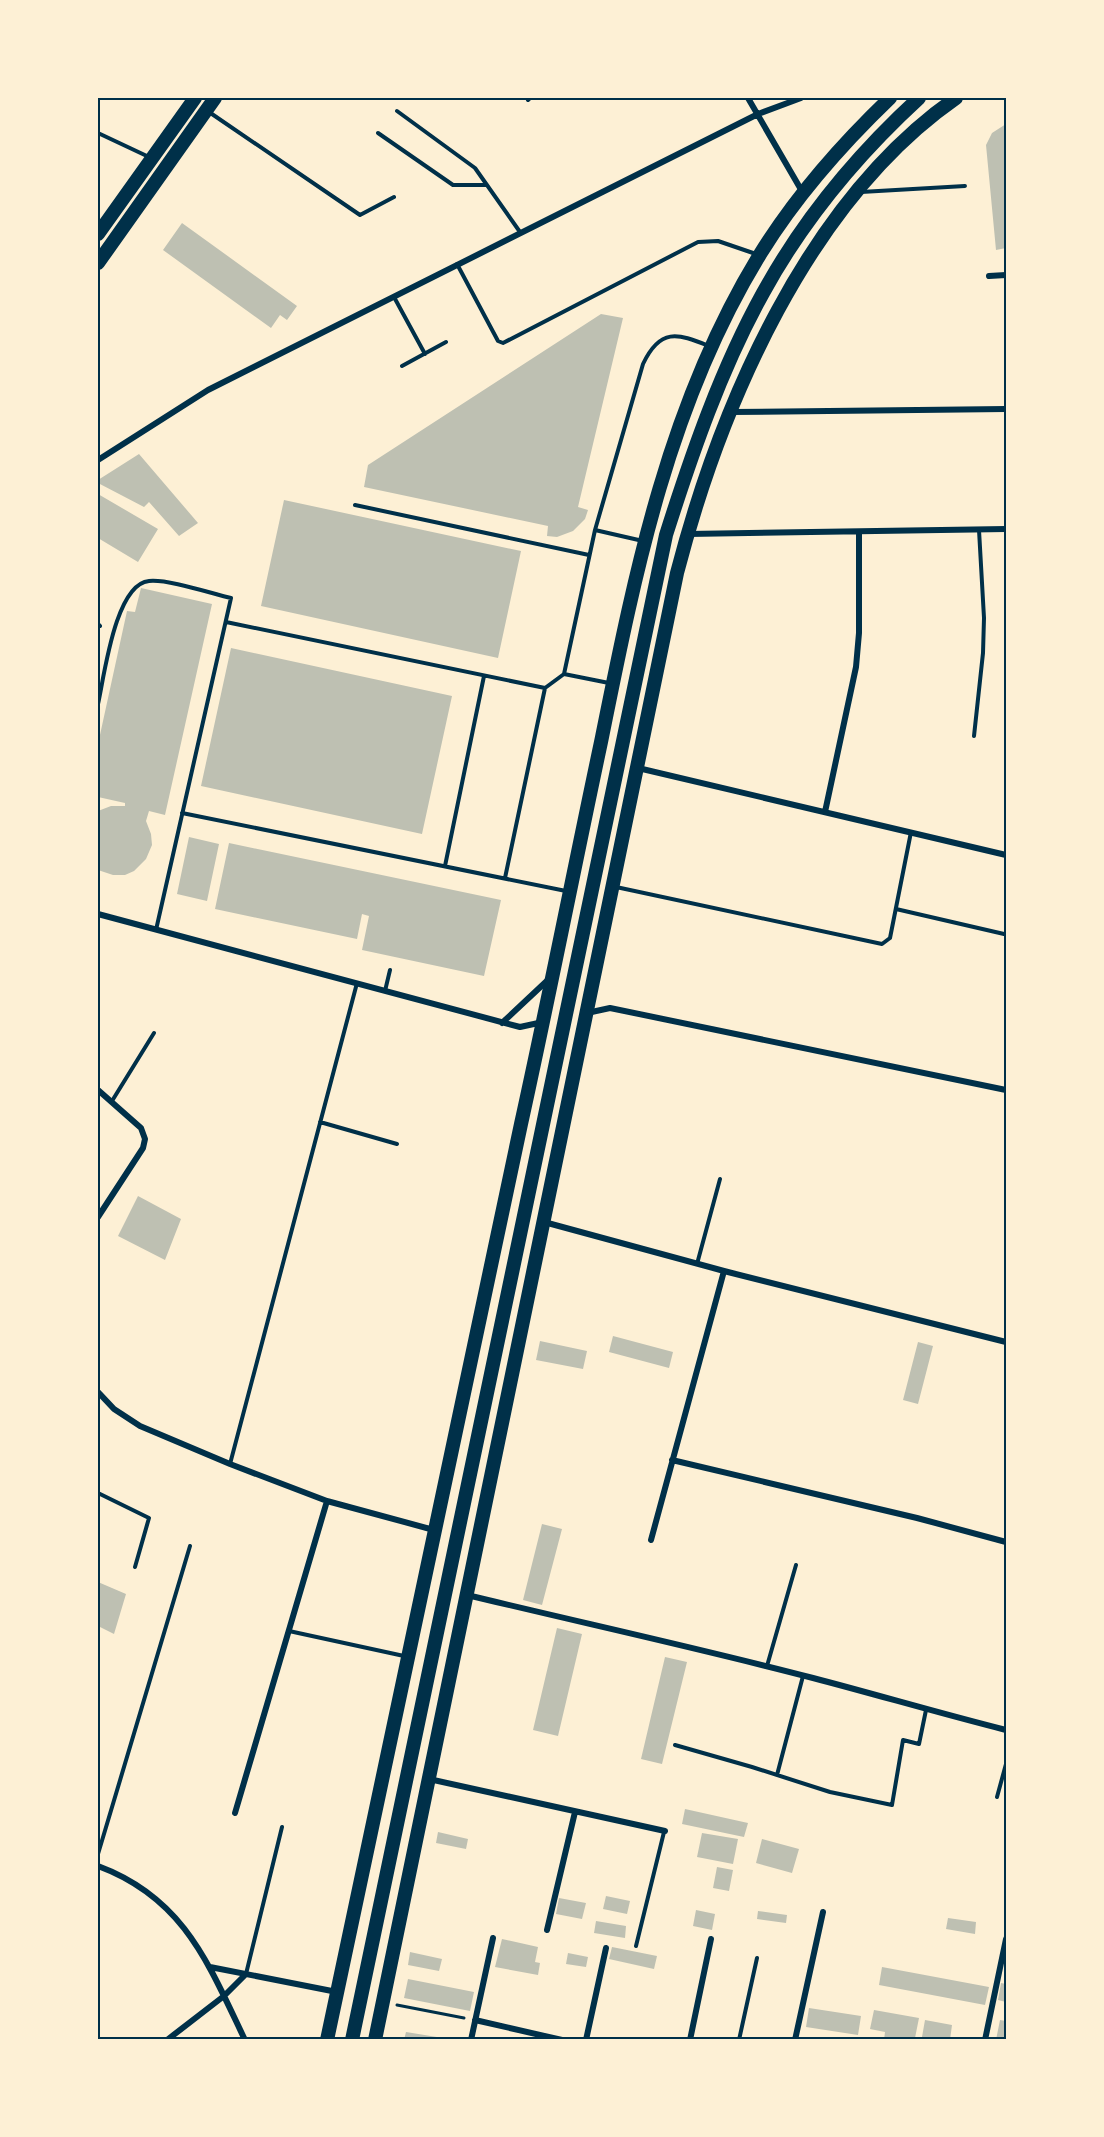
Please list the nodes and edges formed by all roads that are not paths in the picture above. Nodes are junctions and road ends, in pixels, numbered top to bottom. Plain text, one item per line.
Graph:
1 (215, 98) edge
2 (748, 98) edge
3 (801, 98) edge
4 (890, 98) edge
5 (919, 98) edge
6 (956, 98) edge
7 (190, 99) edge
8 (786, 100) edge
9 (206, 110) junction
10 (397, 111) dead end
11 (758, 114) junction
12 (98, 133) edge
13 (378, 133) dead end
14 (151, 158) junction
15 (166, 165) junction
16 (488, 185) junction
17 (965, 186) dead end
18 (855, 192) junction
19 (803, 193) junction
20 (393, 197) dead end
21 (520, 232) junction
22 (98, 234) edge
23 (759, 256) junction
24 (98, 262) edge
25 (458, 264) junction
26 (1006, 275) edge
27 (989, 276) dead end
28 (393, 296) junction
29 (446, 342) dead end
30 (712, 347) junction
31 (425, 354) junction
32 (402, 366) dead end
33 (1006, 409) edge
34 (731, 412) junction
35 (98, 460) edge
36 (355, 505) dead end
37 (595, 530) junction
38 (979, 530) junction
39 (1006, 530) edge
40 (859, 532) junction
41 (687, 534) junction
42 (644, 541) junction
43 (589, 555) junction
44 (225, 622) junction
45 (564, 674) junction
46 (484, 676) junction
47 (612, 684) junction
48 (545, 688) junction
49 (98, 704) edge
50 (974, 736) dead end
51 (637, 768) junction
52 (825, 812) junction
53 (182, 813) junction
54 (911, 832) junction
55 (1006, 855) edge
56 (445, 866) junction
57 (506, 878) junction
58 (612, 886) junction
59 (570, 892) junction
60 (896, 909) junction
61 (98, 914) edge
62 (156, 930) junction
63 (1004, 934) dead end
64 (390, 970) dead end
65 (552, 975) junction
66 (357, 983) junction
67 (385, 991) junction
68 (586, 1013) junction
69 (565, 1018) junction
70 (543, 1022) junction
71 (502, 1023) junction
72 (154, 1033) dead end
73 (98, 1090) edge
74 (1006, 1090) edge
75 (111, 1102) junction
76 (320, 1122) junction
77 (397, 1144) dead end
78 (720, 1179) dead end
79 (98, 1218) edge
80 (543, 1222) junction
81 (697, 1264) junction
82 (724, 1271) junction
83 (1006, 1342) edge
84 (98, 1394) edge
85 (672, 1460) junction
86 (230, 1464) junction
87 (98, 1494) edge
88 (327, 1501) junction
89 (435, 1530) junction
90 (651, 1540) dead end
91 (1006, 1542) edge
92 (190, 1546) dead end
93 (796, 1565) dead end
94 (135, 1567) dead end
95 (467, 1595) junction
96 (289, 1631) junction
97 (408, 1657) junction
98 (767, 1666) junction
99 (803, 1676) junction
100 (926, 1710) junction
101 (1006, 1730) edge
102 (675, 1745) dead end
103 (1006, 1764) edge
104 (777, 1775) junction
105 (429, 1779) junction
106 (998, 1797) dead end
107 (575, 1812) junction
108 (235, 1813) dead end
109 (282, 1827) dead end
110 (665, 1831) joint
111 (98, 1854) edge
112 (98, 1866) edge
113 (823, 1912) dead end
114 (547, 1929) dead end
115 (493, 1938) dead end
116 (711, 1939) dead end
117 (1006, 1939) edge
118 (636, 1946) dead end
119 (606, 1948) dead end
120 (757, 1958) dead end
121 (210, 1967) junction
122 (246, 1974) junction
123 (337, 1992) junction
124 (224, 1996) junction
125 (475, 2020) junction
126 (167, 2040) edge
127 (245, 2040) edge
128 (327, 2040) edge
129 (352, 2040) edge
130 (375, 2040) edge
131 (471, 2040) edge
132 (562, 2040) edge
133 (586, 2040) edge
134 (690, 2040) edge
135 (739, 2040) edge
136 (795, 2040) edge
137 (985, 2040) edge

1 - 9 main road
2 - 11 street
3 - 8 street
4 - 19 main road
5 - 69 main road
6 - 18 main road
7 - 9 street
7 - 14 main road
8 - 11 street
9 - 15 main road
9 - 20 lane
10 - 16 lane
11 - 19 street
11 - 21 street
12 - 14 lane
13 - 16 lane
14 - 15 lane
14 - 22 main road
15 - 24 main road
16 - 21 lane
17 - 18 lane
18 - 34 main road
19 - 23 main road
21 - 25 street
23 - 25 lane
23 - 30 main road
25 - 28 street
26 - 27 street
28 - 31 lane
28 - 35 street
29 - 31 lane
30 - 37 lane
30 - 42 main road
31 - 32 lane
33 - 34 street
34 - 41 main road
36 - 43 lane
37 - 42 lane
37 - 43 lane
38 - 39 street
38 - 40 street
38 - 50 lane
40 - 41 street
40 - 52 street
41 - 51 main road
42 - 47 main road
43 - 45 lane
44 - 46 lane
44 - 49 lane
44 - 53 lane
45 - 47 lane
45 - 48 lane
46 - 48 lane
46 - 56 lane
47 - 59 main road
48 - 57 lane
51 - 52 street
51 - 58 main road
52 - 54 street
53 - 56 lane
53 - 62 lane
54 - 55 street
54 - 60 lane
56 - 57 lane
57 - 59 lane
58 - 60 lane
58 - 68 main road
59 - 65 main road
60 - 63 lane
61 - 62 street
62 - 66 street
64 - 67 lane
65 - 70 main road
65 - 71 street
66 - 67 street
66 - 76 lane
67 - 71 street
68 - 69 main road
68 - 74 street
68 - 80 main road
69 - 70 main road
69 - 129 main road
70 - 71 street
70 - 89 main road
72 - 75 lane
73 - 75 street
75 - 79 street
76 - 77 lane
76 - 86 lane
78 - 81 lane
80 - 81 street
80 - 95 main road
81 - 82 street
82 - 83 street
82 - 85 street
84 - 86 street
85 - 90 street
85 - 91 street
86 - 88 street
87 - 94 lane
88 - 89 street
88 - 96 street
89 - 97 main road
92 - 111 lane
93 - 98 lane
95 - 98 street
95 - 105 main road
96 - 97 lane
96 - 108 street
97 - 123 main road
98 - 99 street
99 - 100 street
99 - 104 lane
100 - 101 street
100 - 104 lane
102 - 104 lane
103 - 106 lane
105 - 107 street
105 - 130 main road
107 - 110 street
107 - 114 street
109 - 122 lane
110 - 118 lane
112 - 121 street
113 - 136 street
115 - 125 street
116 - 134 street
117 - 137 street
119 - 133 street
120 - 135 lane
121 - 122 street
121 - 124 street
122 - 123 street
122 - 124 street
123 - 128 main road
124 - 126 street
124 - 127 street
125 - 131 street
125 - 132 street

